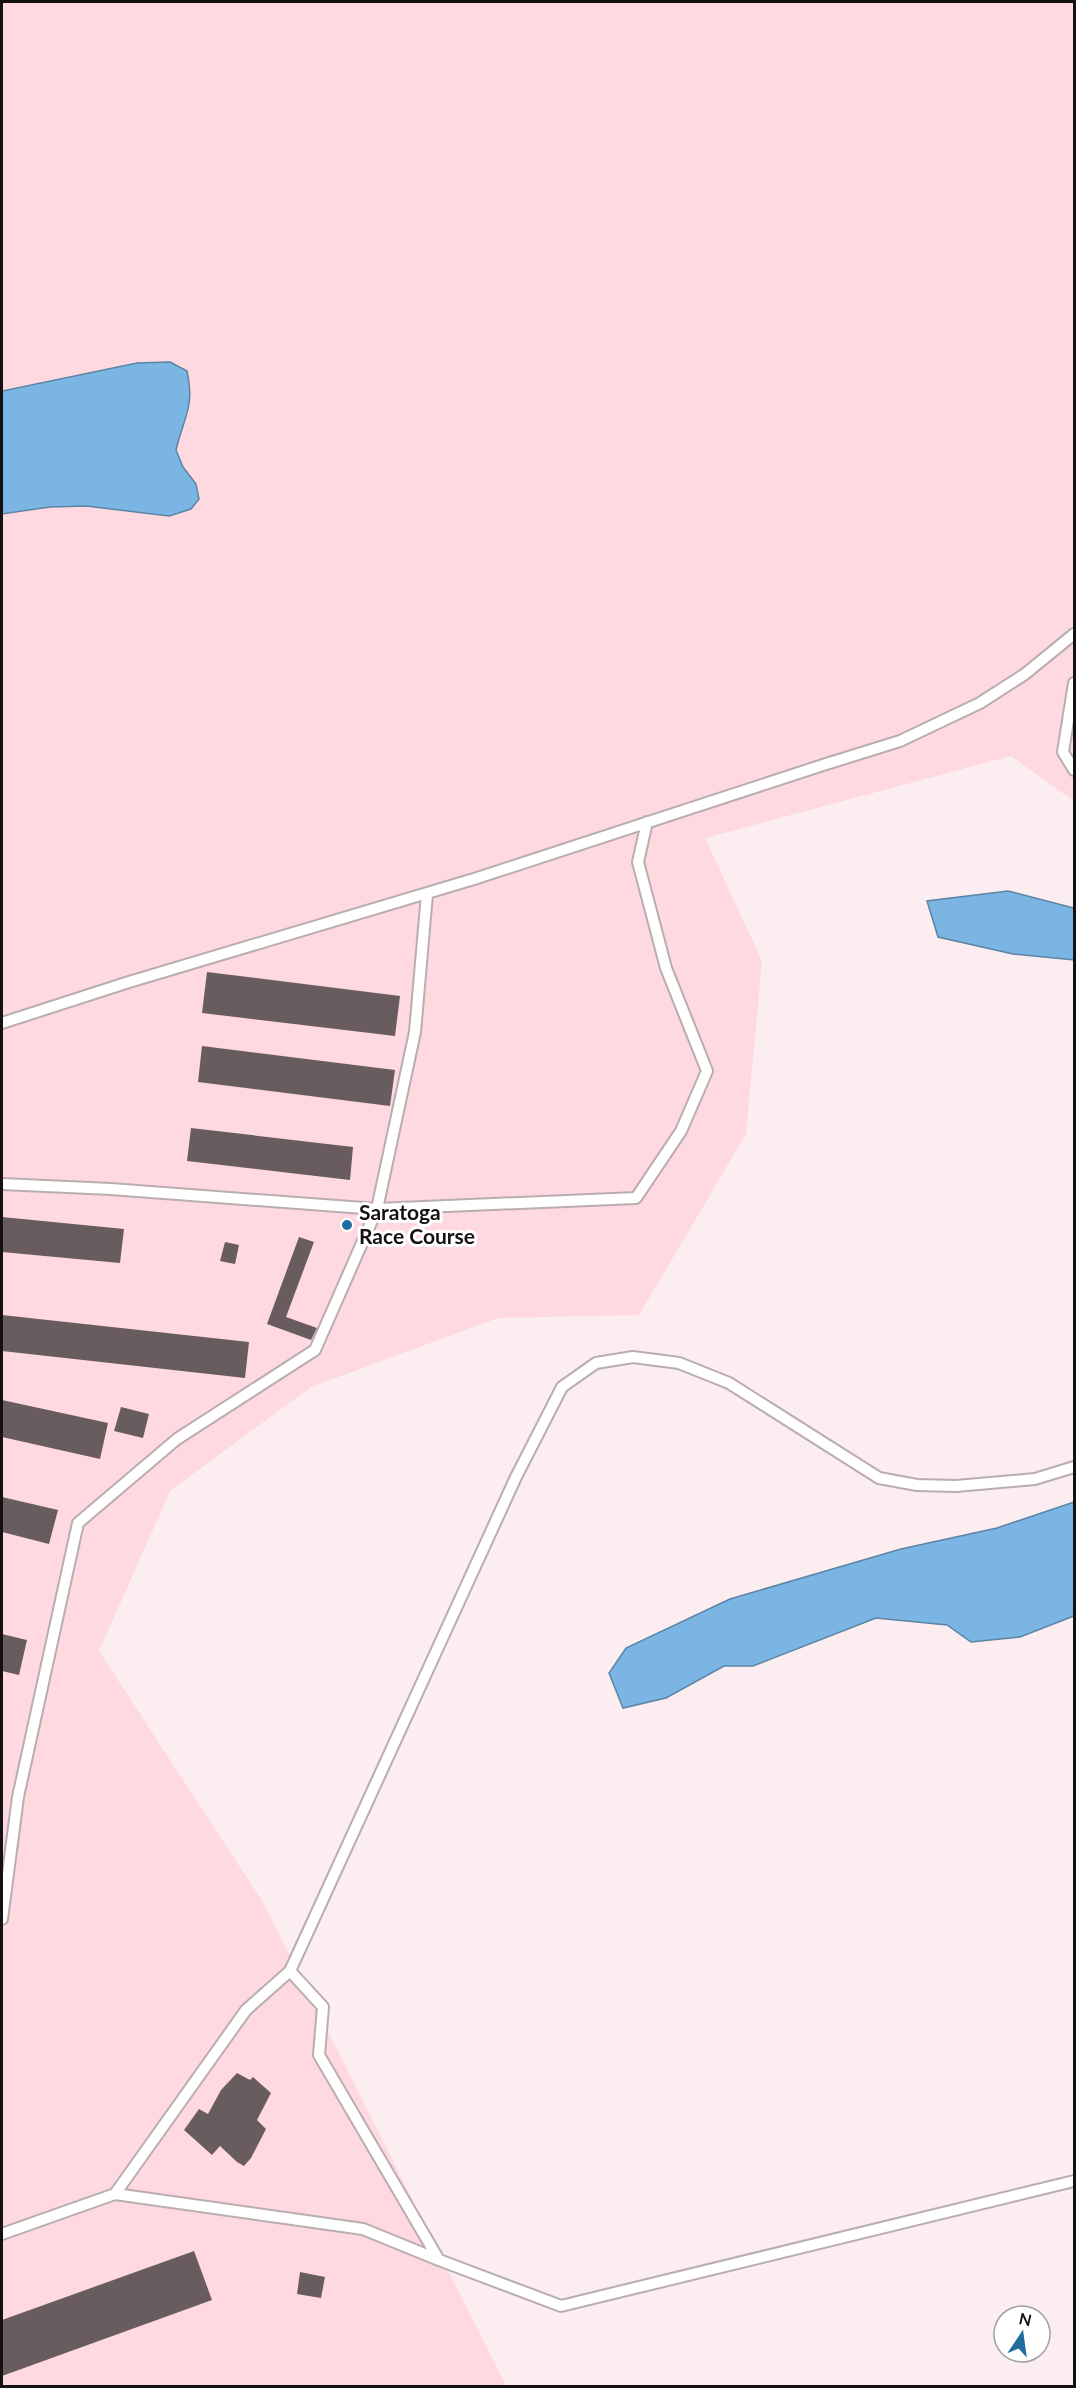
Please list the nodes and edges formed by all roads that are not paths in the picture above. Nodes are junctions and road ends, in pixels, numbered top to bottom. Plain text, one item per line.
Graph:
1 (1074, 634) edge
2 (1074, 683) edge
3 (1074, 770) edge
4 (647, 822) junction
5 (427, 894) junction
6 (2, 1023) edge
7 (2, 1184) edge
8 (377, 1209) junction
9 (1074, 1467) edge
10 (2, 1919) edge
11 (290, 1971) junction
12 (1074, 2181) edge
13 (115, 2194) junction
14 (2, 2234) edge
15 (439, 2260) junction

1 - 4 lane
2 - 3 lane
4 - 5 lane
4 - 8 lane
5 - 6 lane
5 - 8 lane
7 - 8 lane
8 - 10 lane
9 - 11 lane
11 - 13 lane
11 - 15 lane
12 - 15 lane
13 - 14 lane
13 - 15 lane

